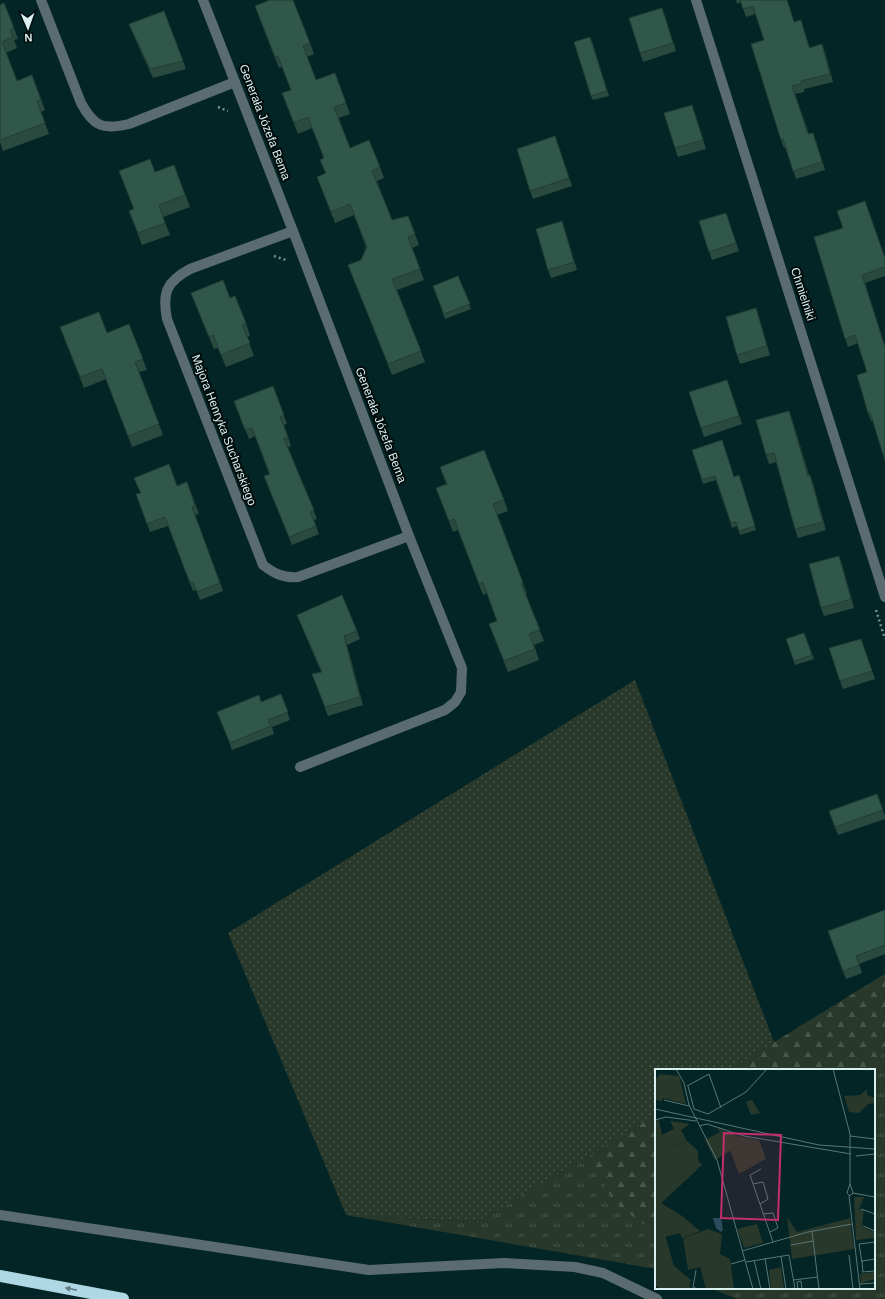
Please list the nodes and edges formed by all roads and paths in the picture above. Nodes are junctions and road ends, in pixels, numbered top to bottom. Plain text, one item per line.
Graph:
1 (41, 0) edge
2 (203, 0) edge
3 (696, 0) edge
4 (235, 82) junction
5 (213, 107) dead end
6 (230, 112) dead end
7 (293, 231) junction
8 (409, 536) junction
9 (885, 597) edge
10 (300, 767) dead end
11 (0, 1215) edge
12 (0, 1276) edge
13 (123, 1299) edge
14 (657, 1299) edge

1 - 4 street
2 - 4 street, Generała Józefa Bema
3 - 9 street, Chmielniki
4 - 7 street, Generała Józefa Bema
5 - 6 path
7 - 8 street, Generała Józefa Bema
7 - 8 street, Majora Henryka Sucharskiego
8 - 10 street, Generała Józefa Bema
11 - 14 street
13 -> 12 highway

